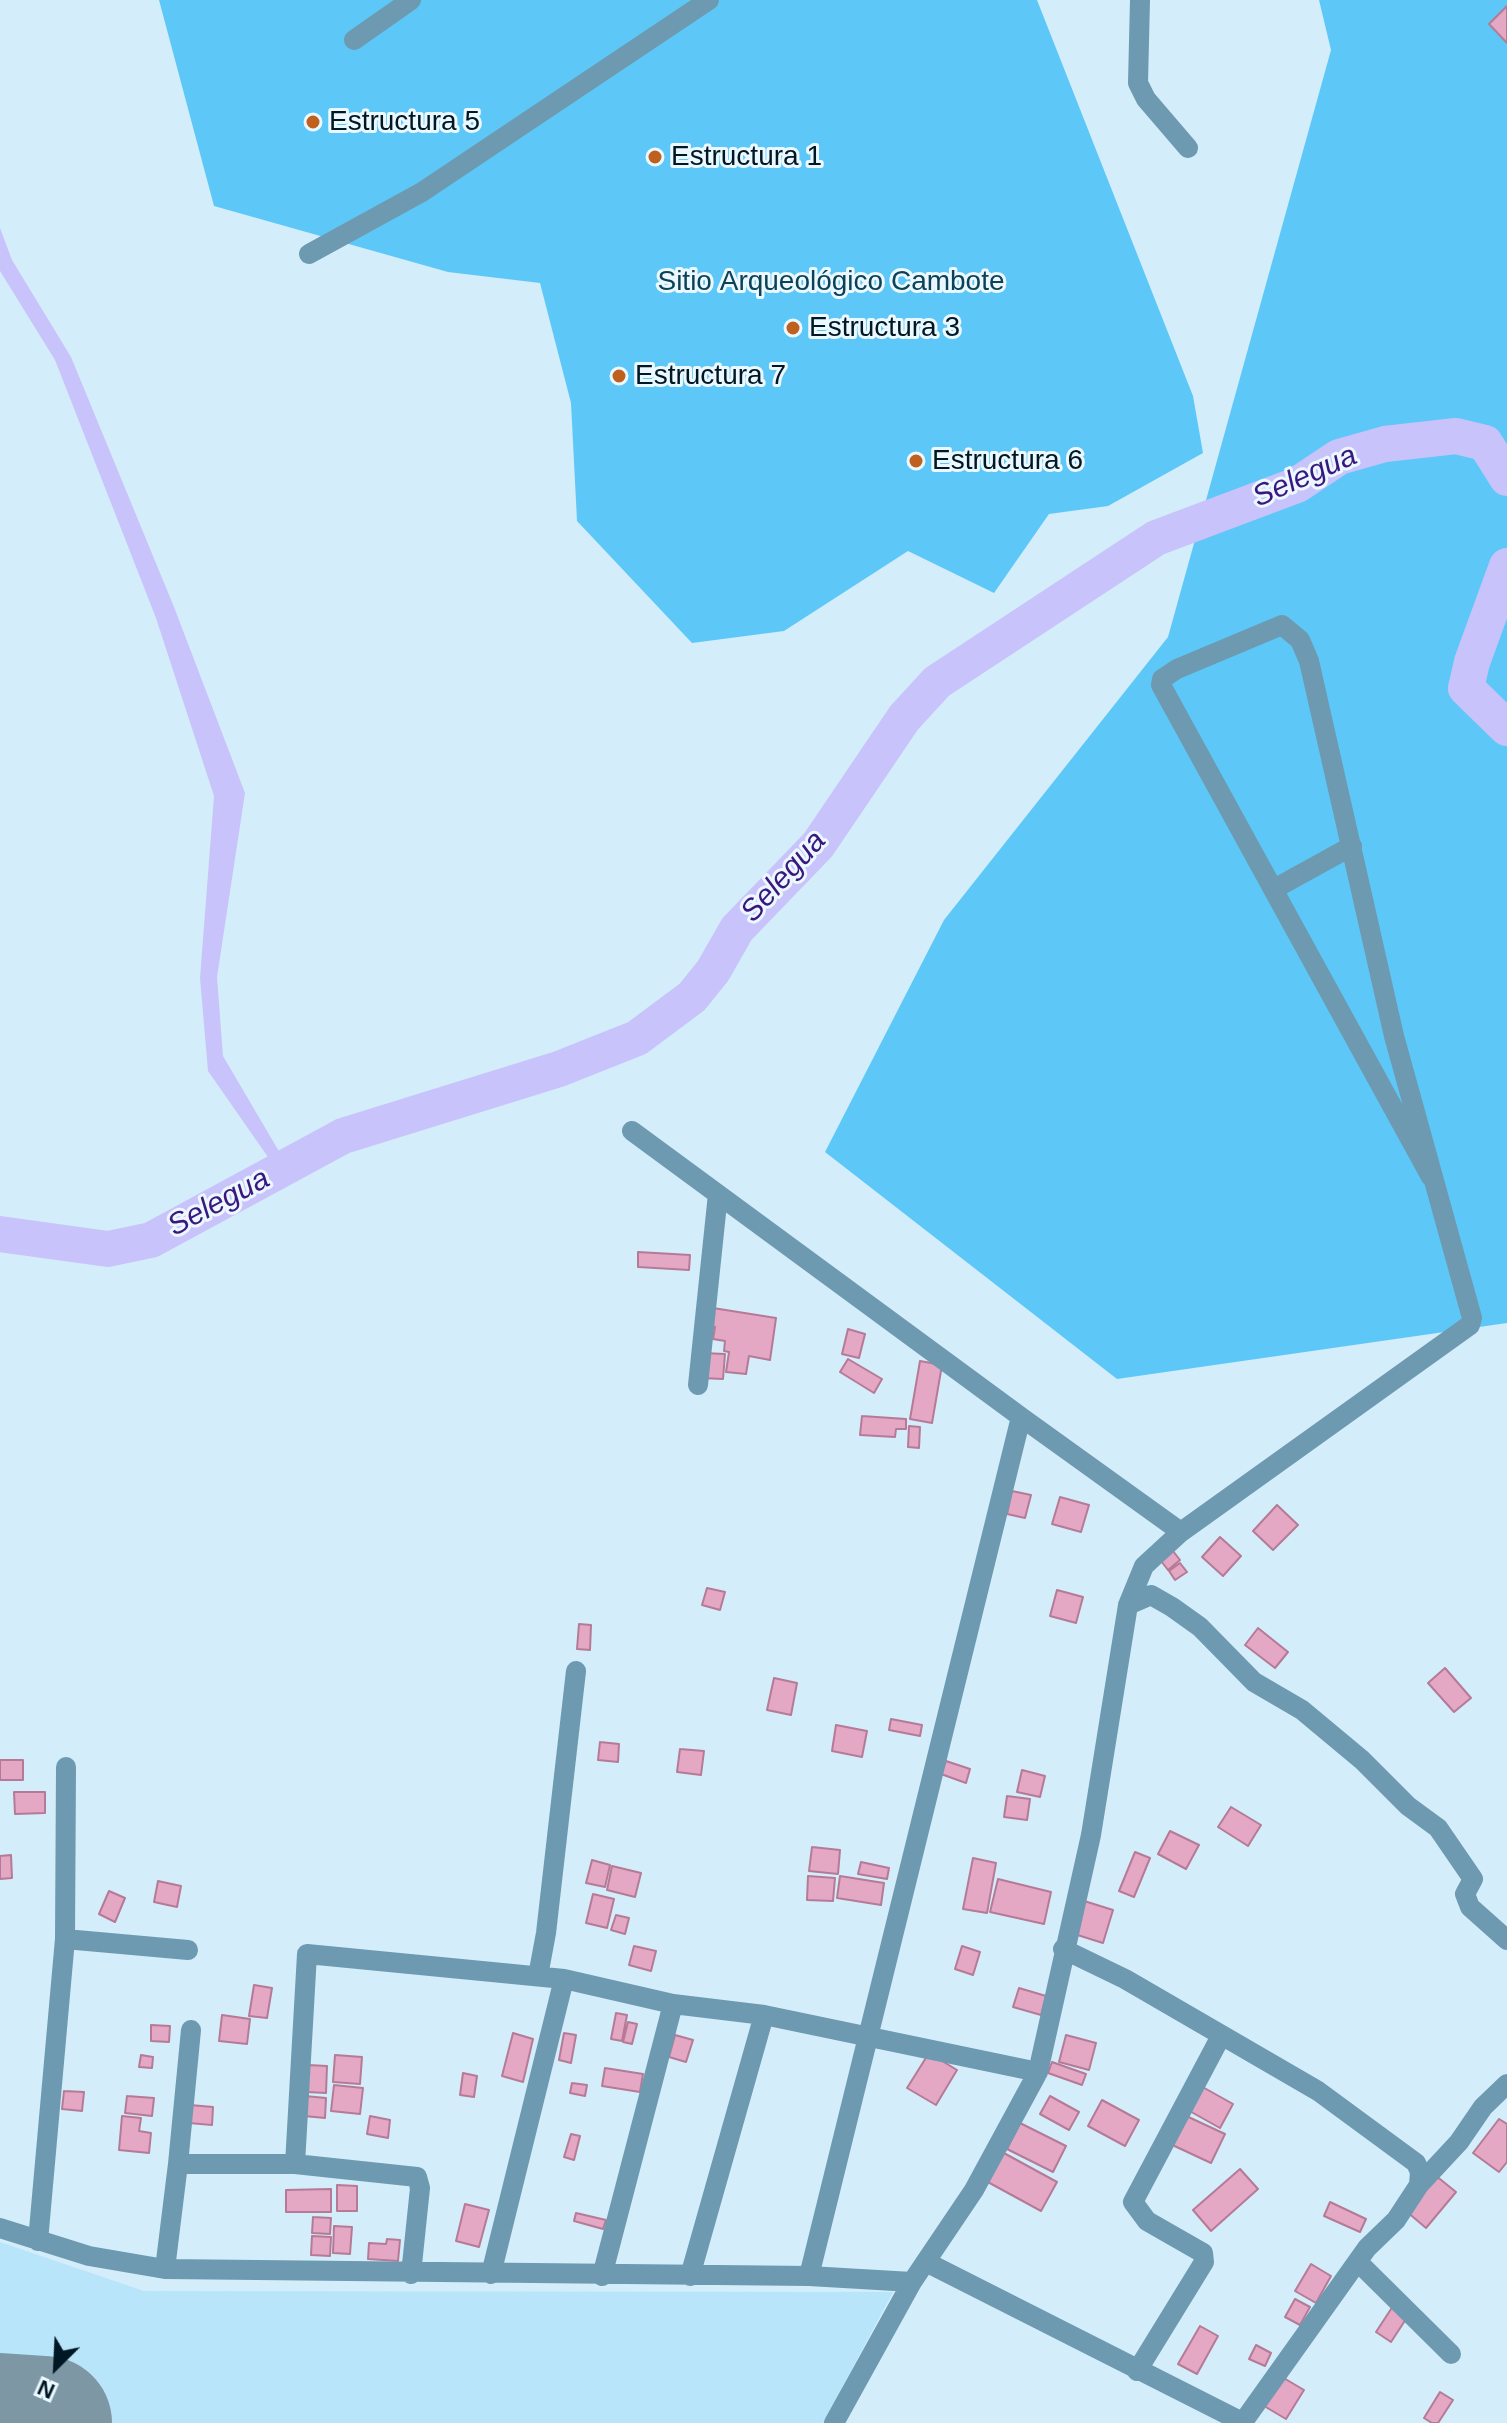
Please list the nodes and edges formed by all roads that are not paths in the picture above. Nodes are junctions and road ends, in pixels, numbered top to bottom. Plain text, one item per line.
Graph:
1 (411, 0) edge
2 (709, 0) edge
3 (1140, 0) edge
4 (354, 40) dead end
5 (1188, 148) dead end
6 (309, 254) dead end
7 (1352, 846) junction
8 (1274, 889) junction
9 (632, 1131) dead end
10 (1431, 1177) junction
11 (718, 1194) junction
12 (698, 1385) dead end
13 (1021, 1417) junction
14 (1181, 1532) junction
15 (1128, 1605) junction
16 (576, 1671) dead end
17 (66, 1767) dead end
18 (65, 1939) junction
19 (1507, 1940) edge
20 (1063, 1949) junction
21 (188, 1950) dead end
22 (538, 1976) junction
23 (564, 1979) junction
24 (673, 2004) junction
25 (764, 2015) junction
26 (191, 2030) dead end
27 (1221, 2036) junction
28 (868, 2039) junction
29 (1038, 2072) junction
30 (1507, 2084) edge
31 (178, 2164) junction
32 (295, 2164) junction
33 (1419, 2185) junction
34 (0, 2228) edge
35 (38, 2241) junction
36 (926, 2262) junction
37 (1358, 2262) junction
38 (165, 2269) junction
39 (411, 2274) junction
40 (491, 2274) junction
41 (602, 2276) junction
42 (690, 2276) junction
43 (809, 2276) junction
44 (912, 2282) junction
45 (1451, 2354) dead end
46 (1137, 2371) junction
47 (834, 2423) edge
48 (1244, 2423) edge

1 - 4 street
2 - 6 street
3 - 5 street
7 - 8 street
7 - 8 street
7 - 10 street
8 - 10 street
9 - 11 street
10 - 14 street
11 - 12 street
11 - 13 street
13 - 14 street
13 - 28 street
14 - 15 street
15 - 19 street
15 - 20 street
16 - 22 street
17 - 18 street
18 - 21 street
18 - 35 street
20 - 27 street
20 - 29 street
22 - 23 street
22 - 32 street
23 - 24 street
23 - 40 street
24 - 25 street
24 - 41 street
25 - 28 street
25 - 42 street
26 - 31 street
27 - 33 street
27 - 46 street
28 - 29 street
28 - 43 street
29 - 36 street
30 - 33 street
31 - 32 street
31 - 38 street
32 - 39 street
33 - 37 street
34 - 35 street
35 - 38 street
36 - 44 street
36 - 46 street
37 - 45 street
37 - 48 street
38 - 39 street
39 - 40 street
40 - 41 street
41 - 42 street
42 - 43 street
43 - 44 street
44 - 47 street
46 - 48 street

